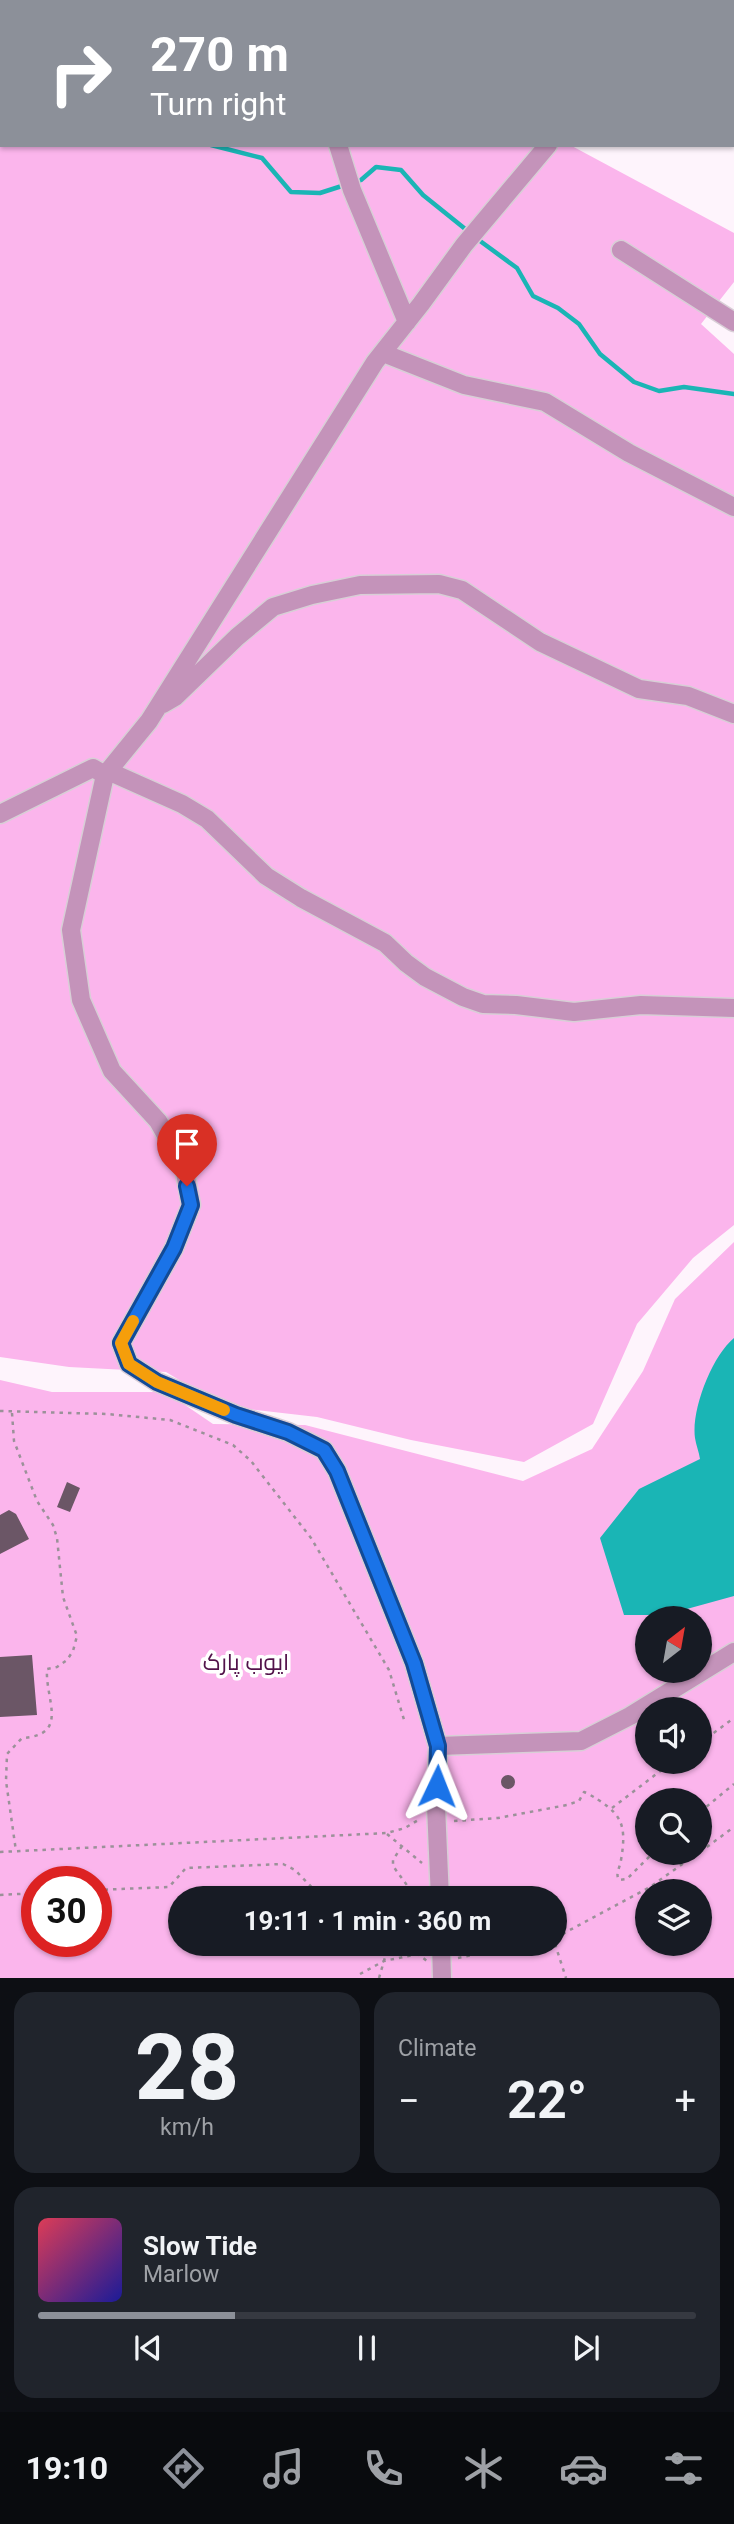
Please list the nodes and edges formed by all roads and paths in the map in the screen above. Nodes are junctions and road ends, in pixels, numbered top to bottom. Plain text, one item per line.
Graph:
1 (339, 147) edge
2 (546, 147) edge
3 (621, 250) dead end
4 (408, 322) junction
5 (734, 322) edge
6 (383, 353) junction
7 (734, 507) edge
8 (157, 708) junction
9 (734, 713) edge
10 (107, 773) junction
11 (0, 814) edge
12 (734, 1008) edge
13 (0, 1411) edge
14 (12, 1413) junction
15 (734, 1652) edge
16 (734, 1718) edge
17 (405, 1723) dead end
18 (712, 1734) edge
19 (438, 1746) junction
20 (657, 1774) edge
21 (734, 1784) edge
22 (712, 1802) edge
23 (612, 1808) junction
24 (436, 1814) junction
25 (734, 1827) edge
26 (387, 1833) junction
27 (712, 1843) edge
28 (402, 1846) junction
29 (16, 1851) junction
30 (0, 1852) edge
31 (641, 1865) edge
32 (681, 1865) edge
33 (170, 1886) edge
34 (310, 1886) edge
35 (408, 1886) edge
36 (437, 1886) edge
37 (440, 1886) edge
38 (168, 1887) edge
39 (112, 1889) edge
40 (21, 1894) edge
41 (0, 1895) edge
42 (567, 1932) edge
43 (385, 1956) edge
44 (408, 1956) edge
45 (467, 1956) edge
46 (559, 1956) edge
47 (384, 1961) junction
48 (442, 1961) edge
49 (360, 1975) dead end
50 (379, 1978) edge
51 (566, 1978) edge

1 - 4 street
2 - 4 street
3 - 5 street
4 - 6 street
6 - 7 street
6 - 8 street
8 - 9 street
8 - 10 street
10 - 11 street
10 - 12 street
10 - 19 street
13 - 14 path
14 - 17 path
14 - 29 path
15 - 19 street
16 - 18 path
19 - 24 street
20 - 23 path
21 - 22 path
23 - 24 path
23 - 31 path
24 - 26 path
24 - 37 street
25 - 27 path
26 - 28 path
26 - 29 path
28 - 35 path
28 - 36 path
29 - 30 path
32 - 42 path
33 - 34 path
38 - 39 path
40 - 41 path
43 - 47 path
44 - 47 path
45 - 48 path
46 - 51 path
47 - 49 path
47 - 50 path

